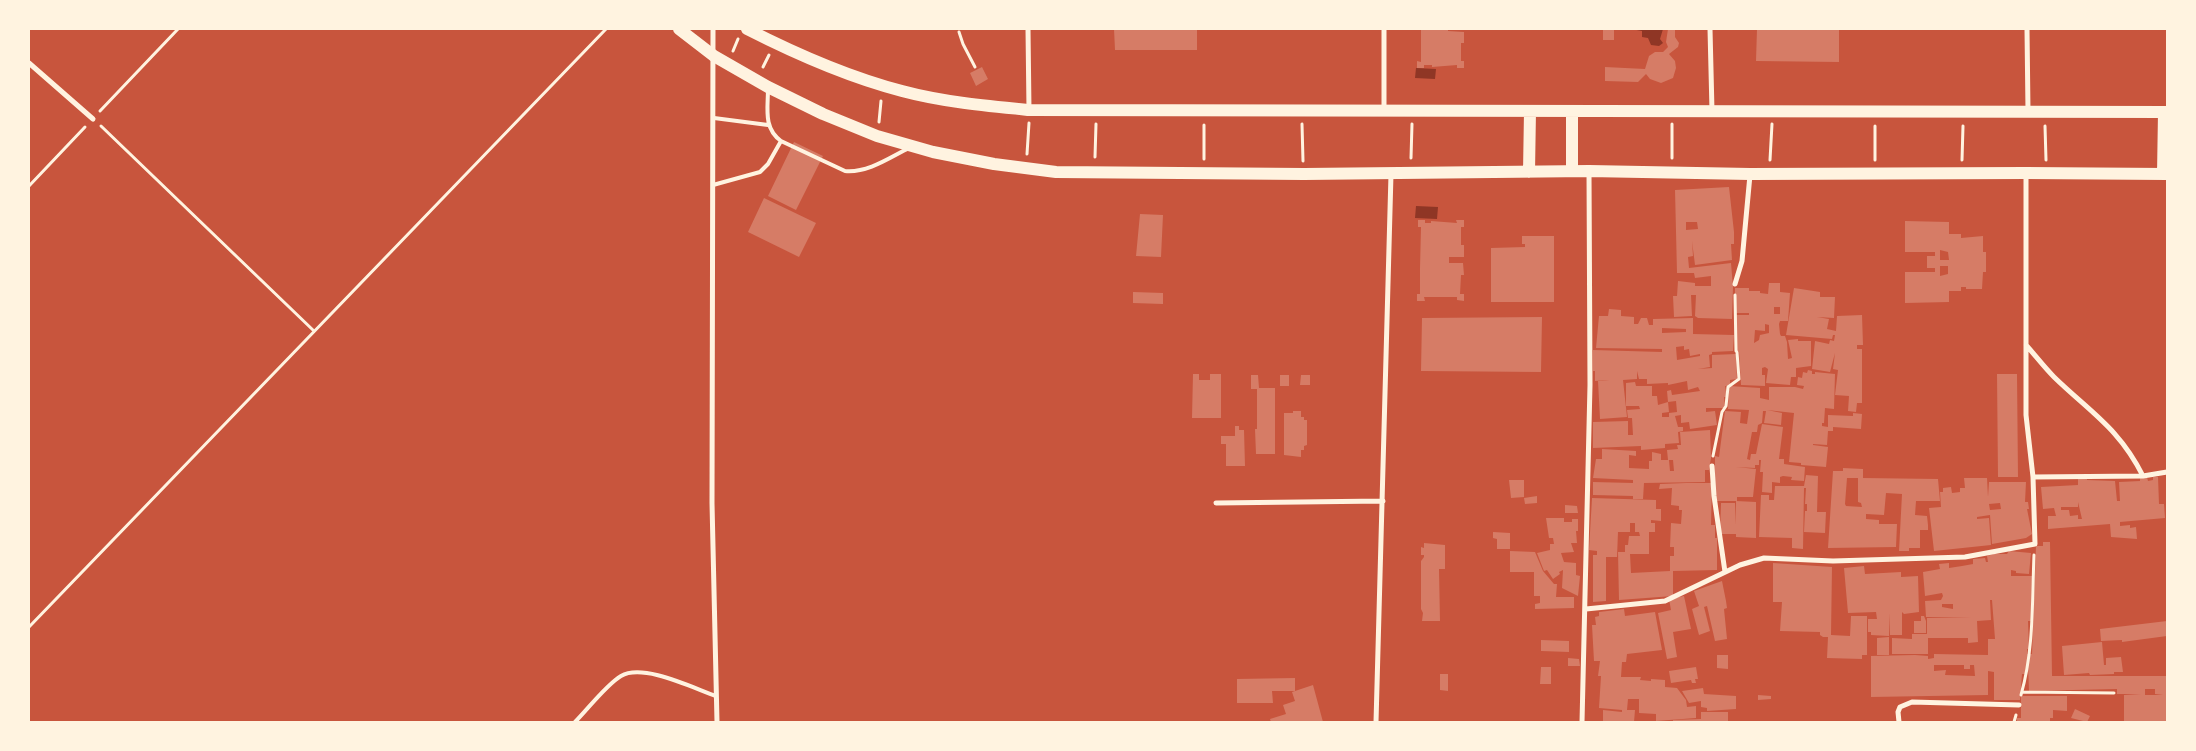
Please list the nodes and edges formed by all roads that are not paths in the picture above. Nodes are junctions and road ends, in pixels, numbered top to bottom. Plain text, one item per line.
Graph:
1 (679, 29) edge
2 (713, 29) edge
3 (1028, 29) edge
4 (1384, 29) edge
5 (1710, 29) edge
6 (2027, 29) edge
7 (743, 33) edge
8 (714, 56) junction
9 (29, 63) edge
10 (762, 83) junction
11 (1029, 110) junction
12 (1384, 111) junction
13 (1530, 111) junction
14 (1572, 111) junction
15 (1712, 111) junction
16 (2028, 111) junction
17 (2166, 112) edge
18 (714, 118) junction
19 (93, 119) road end
20 (768, 126) junction
21 (780, 141) junction
22 (914, 146) junction
23 (1572, 171) junction
24 (1589, 171) junction
25 (1528, 172) junction
26 (1391, 173) junction
27 (2026, 173) junction
28 (1750, 174) junction
29 (2165, 174) edge
30 (714, 185) junction
31 (1735, 284) road end
32 (2026, 344) junction
33 (1712, 466) road end
34 (2167, 472) edge
35 (2143, 476) junction
36 (2033, 477) junction
37 (1383, 501) junction
38 (1216, 503) dead end
39 (1725, 572) junction
40 (1586, 609) junction
41 (716, 696) junction
42 (2019, 705) road end
43 (575, 722) edge
44 (716, 722) edge
45 (1376, 722) edge
46 (1582, 722) edge
47 (1899, 722) edge

1 - 8 main road
2 - 8 street
3 - 11 street
4 - 12 street
5 - 15 street
6 - 16 street
7 - 11 main road
8 - 10 main road
8 - 18 street
9 - 19 street
10 - 20 lane
10 - 22 main road
11 - 12 main road
12 - 13 main road
13 - 14 main road
13 - 25 main road
14 - 15 main road
14 - 23 main road
15 - 16 main road
16 - 17 main road
17 - 29 main road
18 - 20 lane
18 - 30 street
20 - 21 lane
21 - 22 lane
21 - 30 lane
22 - 26 main road
23 - 24 main road
23 - 25 main road
24 - 28 main road
24 - 40 street
25 - 26 main road
26 - 37 street
27 - 28 main road
27 - 29 main road
27 - 32 street
28 - 31 street
30 - 41 street
32 - 35 street
32 - 36 street
33 - 39 street
34 - 35 street
35 - 36 street
36 - 39 street
37 - 38 street
37 - 45 street
39 - 40 street
40 - 46 street
41 - 43 lane
41 - 44 street
42 - 47 street

